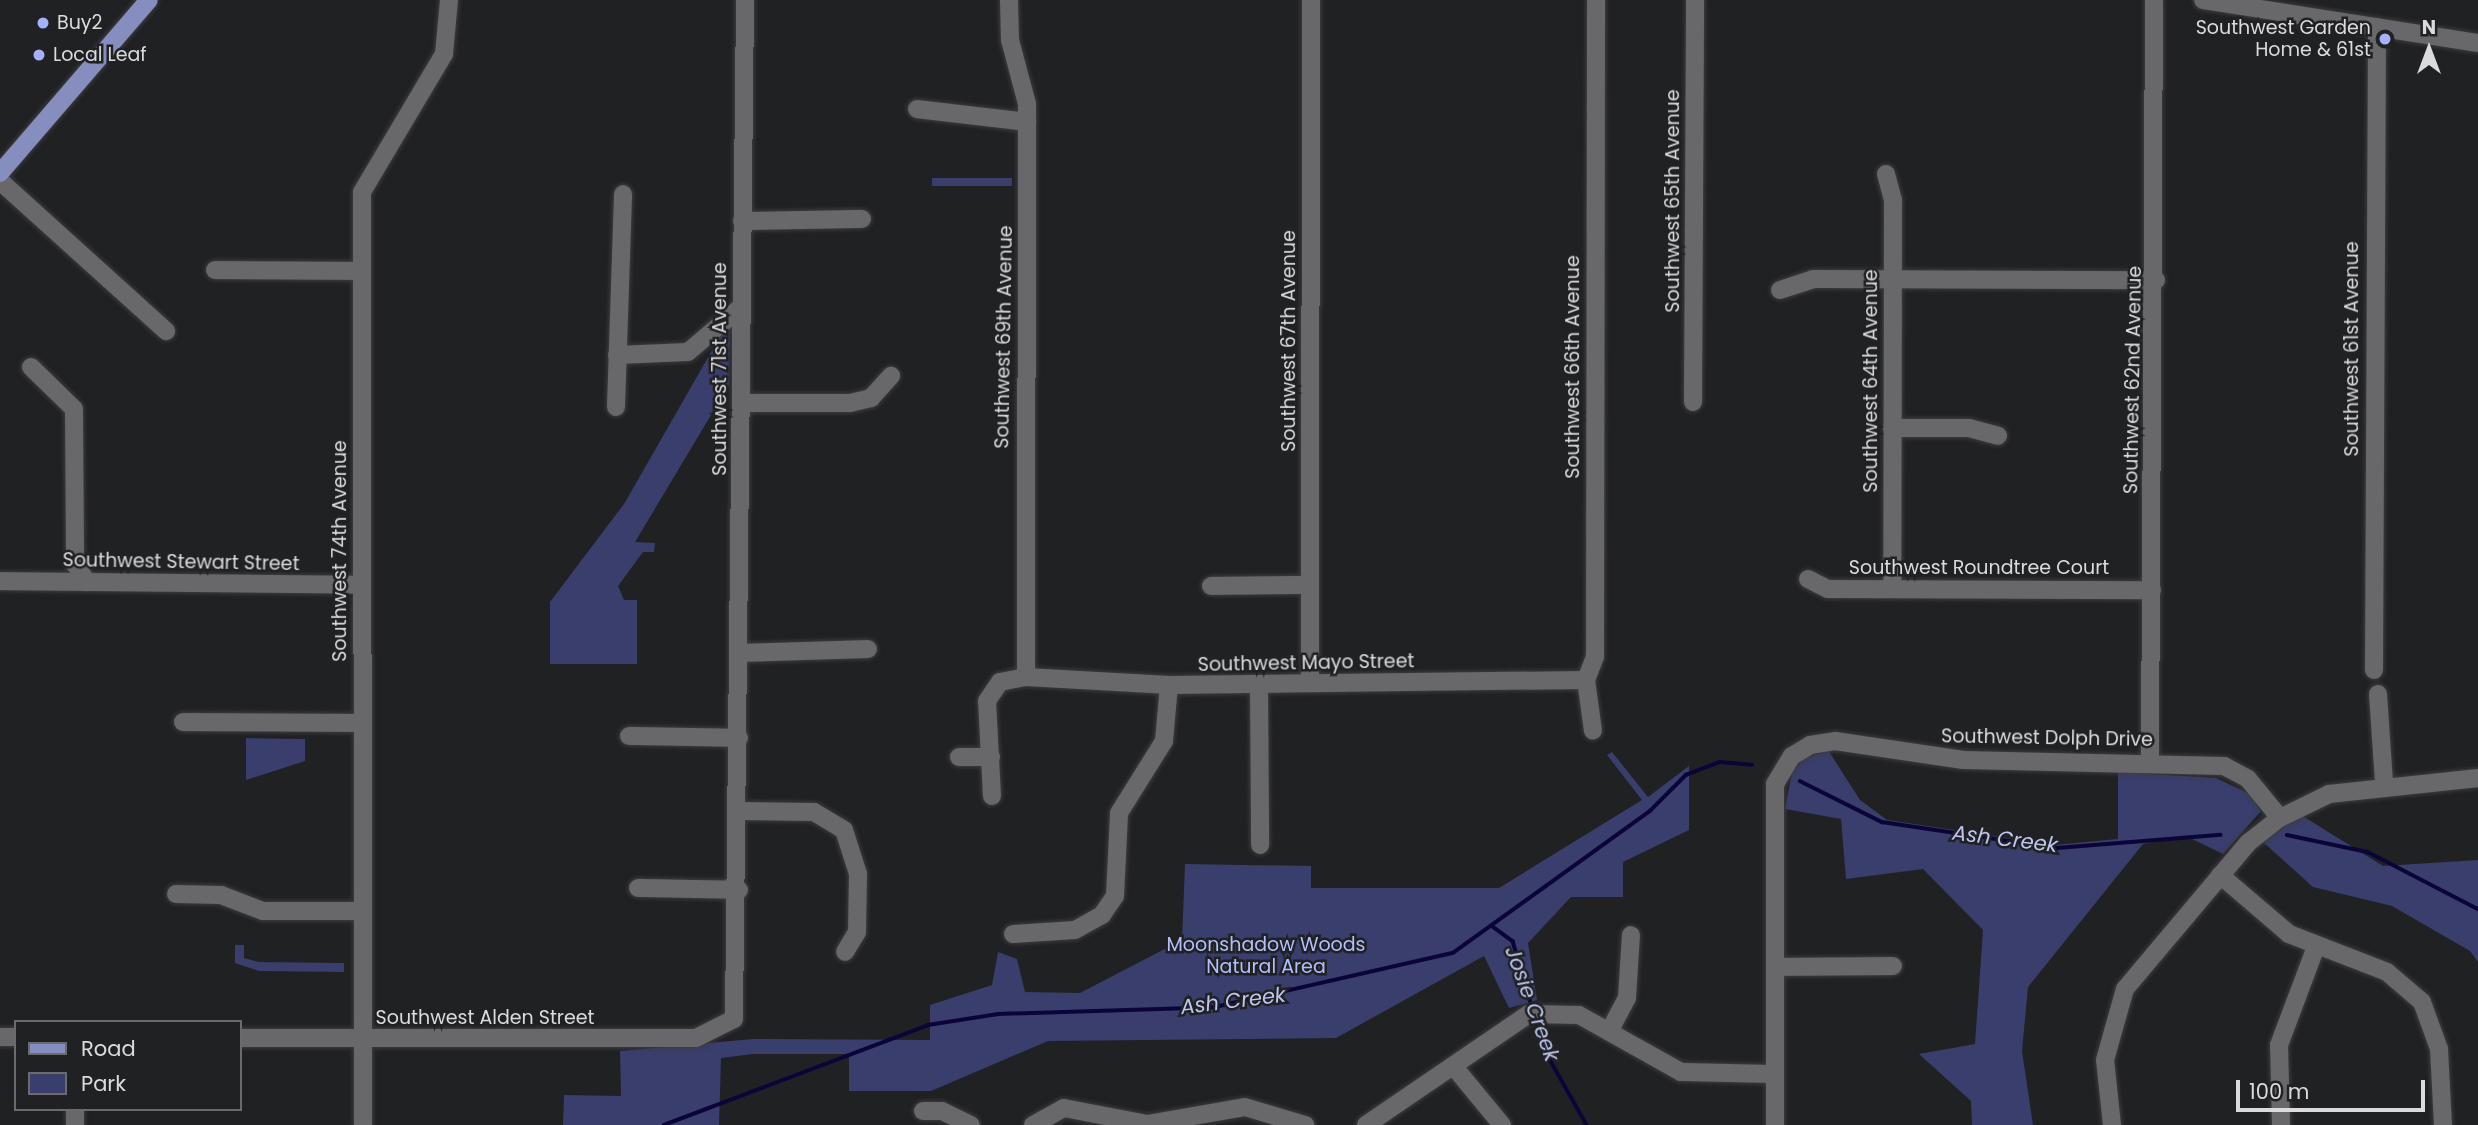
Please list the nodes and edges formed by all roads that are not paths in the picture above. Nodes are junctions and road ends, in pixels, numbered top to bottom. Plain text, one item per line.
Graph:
1 (149, 0) edge
2 (449, 0) edge
3 (745, 0) edge
4 (1009, 0) edge
5 (1311, 0) edge
6 (1596, 0) edge
7 (1695, 0) edge
8 (2154, 0) edge
9 (2203, 0) edge
10 (2310, 9) edge
11 (2377, 27) junction
12 (2478, 43) edge
13 (917, 109) dead end
14 (1027, 122) junction
15 (0, 173) edge
16 (1886, 174) dead end
17 (0, 181) edge
18 (623, 194) dead end
19 (863, 219) dead end
20 (742, 221) junction
21 (215, 270) dead end
22 (361, 271) junction
23 (1892, 277) junction
24 (2156, 280) junction
25 (1780, 290) dead end
26 (741, 307) junction
27 (166, 331) dead end
28 (617, 355) junction
29 (31, 367) dead end
30 (891, 376) dead end
31 (1693, 402) dead end
32 (741, 403) junction
33 (615, 407) dead end
34 (1892, 428) junction
35 (1998, 436) dead end
36 (1808, 579) dead end
37 (0, 581) edge
38 (87, 582) junction
39 (360, 585) junction
40 (1310, 585) junction
41 (1211, 586) dead end
42 (1892, 589) junction
43 (2152, 590) junction
44 (868, 649) dead end
45 (741, 653) junction
46 (2374, 670) dead end
47 (1026, 677) junction
48 (1586, 680) junction
49 (1310, 682) junction
50 (1259, 684) junction
51 (1169, 685) junction
52 (2378, 694) dead end
53 (183, 722) dead end
54 (362, 723) junction
55 (1593, 731) dead end
56 (629, 736) dead end
57 (738, 738) junction
58 (959, 757) dead end
59 (991, 757) junction
60 (2150, 761) junction
61 (2478, 778) edge
62 (2384, 783) junction
63 (992, 796) dead end
64 (738, 811) junction
65 (2280, 818) junction
66 (1260, 845) dead end
67 (2220, 875) junction
68 (638, 888) dead end
69 (739, 890) junction
70 (176, 894) dead end
71 (360, 911) junction
72 (1013, 934) dead end
73 (1631, 935) dead end
74 (2315, 949) junction
75 (845, 951) dead end
76 (1893, 966) dead end
77 (1775, 967) junction
78 (728, 1026) joint
79 (1611, 1028) junction
80 (242, 1038) edge
81 (361, 1039) junction
82 (1455, 1068) junction
83 (1775, 1074) junction
84 (923, 1111) edge
85 (363, 1125) edge
86 (971, 1125) edge
87 (1033, 1125) edge
88 (1305, 1125) edge
89 (1366, 1125) edge
90 (1502, 1125) edge
91 (1775, 1125) edge
92 (2112, 1125) edge
93 (2281, 1125) edge
94 (2443, 1125) edge

1 - 15 main road
2 - 22 street, Southwest 74th Avenue
3 - 20 street, Southwest 71st Avenue
4 - 14 street, Southwest 69th Avenue
5 - 40 street, Southwest 67th Avenue
6 - 48 street, Southwest 66th Avenue
7 - 31 street, Southwest 65th Avenue
8 - 24 street, Southwest 62nd Avenue
9 - 10 street
10 - 11 street
11 - 12 street
11 - 46 street, Southwest 61st Avenue
13 - 14 street
14 - 47 street, Southwest 69th Avenue
16 - 23 street, Southwest 64th Avenue
17 - 27 street
18 - 28 street
19 - 20 street
20 - 26 street, Southwest 71st Avenue
21 - 22 street
22 - 39 street, Southwest 74th Avenue
23 - 24 street
23 - 25 street
23 - 34 street, Southwest 64th Avenue
24 - 43 street, Southwest 62nd Avenue
26 - 28 street
26 - 32 street, Southwest 71st Avenue
28 - 33 street
29 - 38 street
30 - 32 street
32 - 45 street, Southwest 71st Avenue
34 - 35 street
34 - 42 street, Southwest 64th Avenue
36 - 42 street, Southwest Roundtree Court
37 - 38 street, Southwest Stewart Street
38 - 39 street, Southwest Stewart Street
39 - 54 street, Southwest 74th Avenue
40 - 41 street
40 - 49 street, Southwest 67th Avenue
42 - 43 street, Southwest Roundtree Court
43 - 60 street, Southwest 62nd Avenue
44 - 45 street
45 - 57 street, Southwest 71st Avenue
47 - 51 street, Southwest Mayo Street
47 - 59 street
48 - 49 street, Southwest Mayo Street
48 - 55 street, Southwest 66th Avenue
49 - 50 street, Southwest Mayo Street
50 - 51 street, Southwest Mayo Street
50 - 66 street
51 - 72 street
52 - 62 street
53 - 54 street
54 - 71 street, Southwest 74th Avenue
56 - 57 street
57 - 64 street, Southwest 71st Avenue
58 - 59 street
59 - 63 street
60 - 65 street, Southwest Dolph Drive
60 - 77 street, Southwest Dolph Drive
61 - 62 street
62 - 65 street
64 - 69 street, Southwest 71st Avenue
64 - 75 street
65 - 67 street
67 - 74 street
67 - 92 street
68 - 69 street
69 - 78 street, Southwest 71st Avenue
70 - 71 street
71 - 81 street, Southwest 74th Avenue
73 - 79 street
74 - 93 street
74 - 94 street
76 - 77 street
77 - 83 street, Southwest Dolph Drive
78 - 81 street, Southwest Alden Street
79 - 82 street
79 - 83 street
80 - 81 street, Southwest Alden Street
81 - 85 street, Southwest 74th Avenue
82 - 89 street
82 - 90 street
83 - 91 street, Southwest Dolph Drive
84 - 86 street
87 - 88 street

